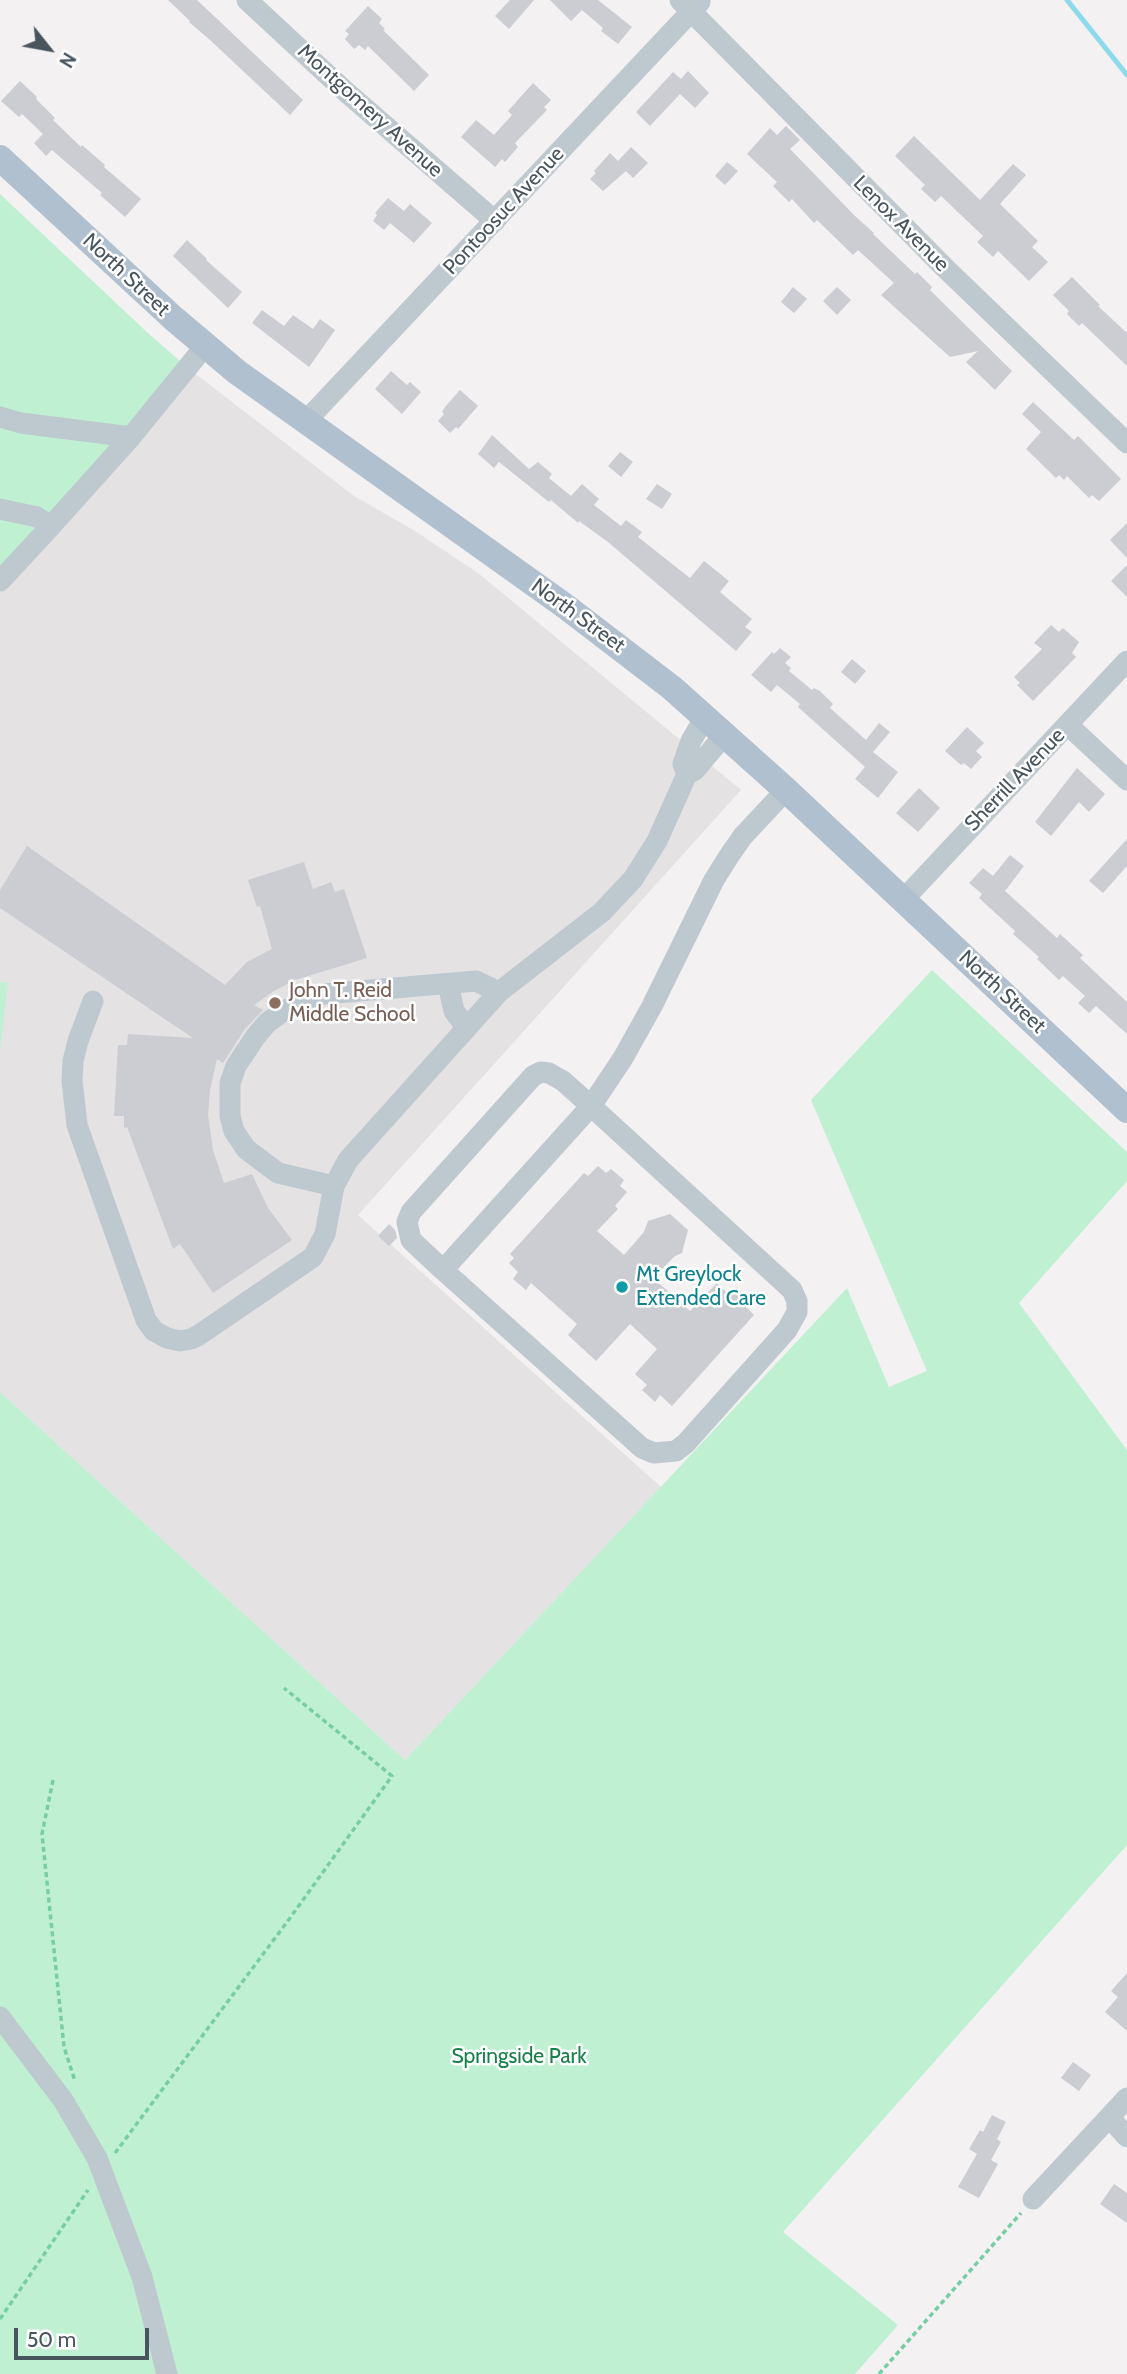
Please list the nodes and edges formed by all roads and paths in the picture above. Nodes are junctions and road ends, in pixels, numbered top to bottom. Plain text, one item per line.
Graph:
1 (247, 0) edge
2 (691, 4) edge
3 (0, 158) edge
4 (495, 221) junction
5 (205, 346) junction
6 (0, 417) edge
7 (306, 422) junction
8 (131, 436) junction
9 (1127, 443) edge
10 (0, 509) edge
11 (51, 526) junction
12 (0, 581) edge
13 (1127, 661) edge
14 (1068, 725) junction
15 (715, 726) junction
16 (1127, 780) edge
17 (786, 790) junction
18 (903, 900) junction
19 (448, 984) junction
20 (499, 992) junction
21 (93, 1001) dead end
22 (466, 1027) junction
23 (591, 1106) junction
24 (1127, 1110) edge
25 (334, 1186) junction
26 (443, 1270) junction
27 (284, 1688) dead end
28 (53, 1780) dead end
29 (0, 2017) edge
30 (75, 2084) dead end
31 (1127, 2098) edge
32 (1110, 2118) junction
33 (1127, 2137) edge
34 (102, 2170) junction
35 (1033, 2199) joint
36 (0, 2319) edge
37 (167, 2374) edge
38 (879, 2374) edge

1 - 4 street, Montgomery Avenue
2 - 4 street, Pontoosuc Avenue
2 - 9 street, Lenox Avenue
3 - 5 main road, North Street
4 - 7 street, Pontoosuc Avenue
5 - 7 main road, North Street
5 - 8 street
6 - 8 street
7 - 15 main road, North Street
8 - 11 street
10 - 11 street
11 - 12 street
13 - 14 street, Sherrill Avenue
14 - 16 street
14 - 18 street, Sherrill Avenue
15 - 17 main road, North Street
15 - 20 street
17 - 18 main road, North Street
17 - 23 street
18 - 24 main road, North Street
19 - 20 street
19 - 22 street
19 - 25 street
20 - 22 street
21 - 25 street
22 - 25 street
23 - 26 street
23 - 26 street
23 - 26 street
27 - 34 path
28 - 30 path
29 - 34 street
31 - 32 street
32 - 33 street
32 - 35 street
34 - 36 path
34 - 37 street
35 - 38 path

